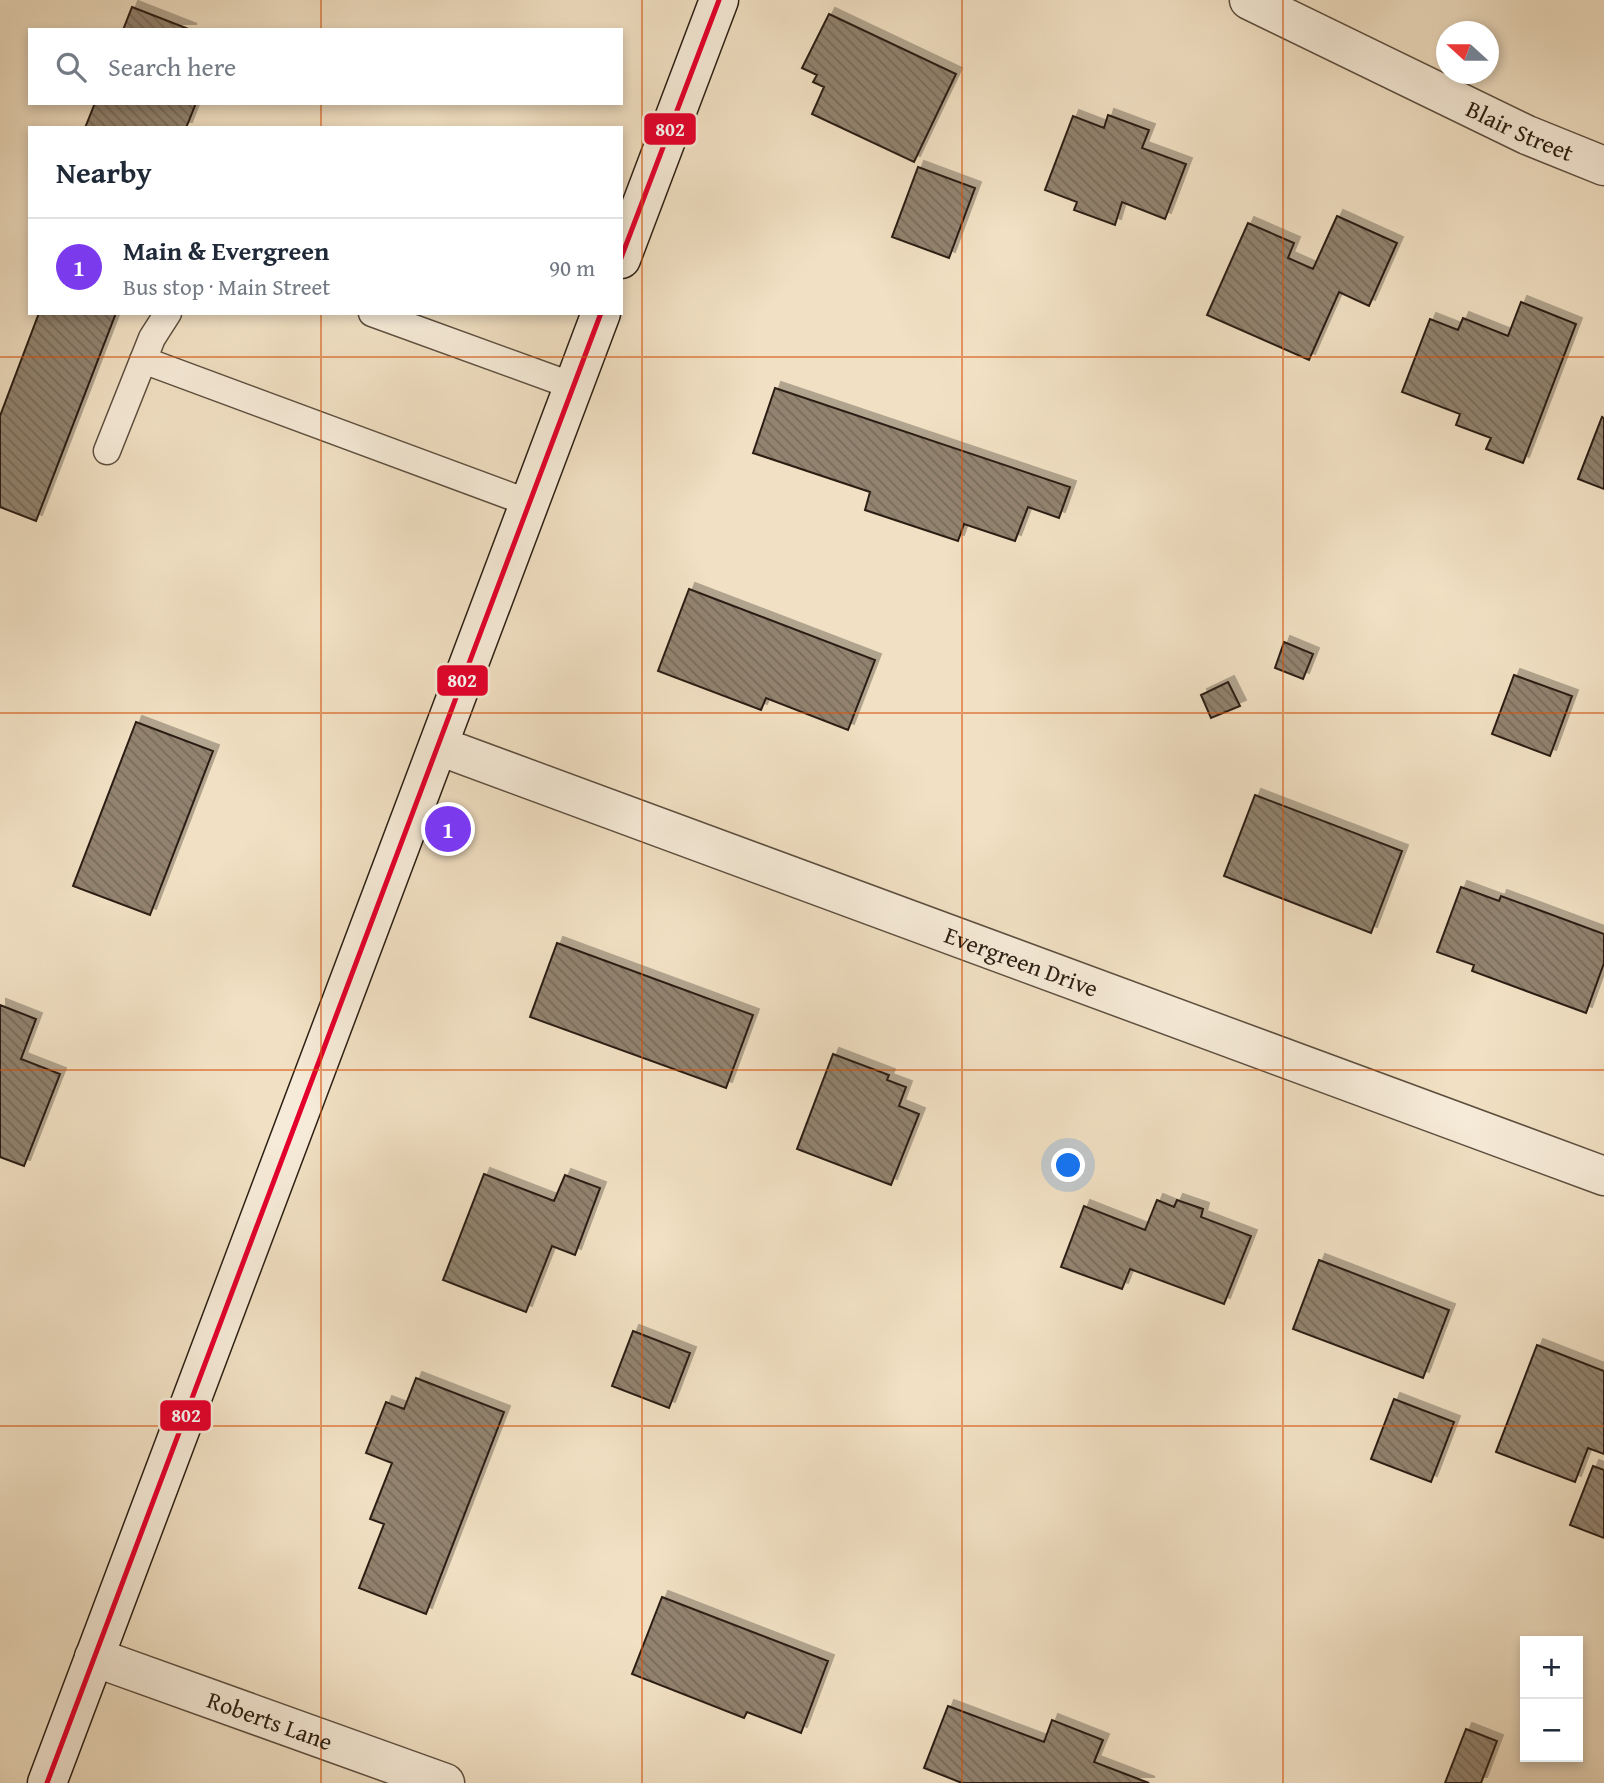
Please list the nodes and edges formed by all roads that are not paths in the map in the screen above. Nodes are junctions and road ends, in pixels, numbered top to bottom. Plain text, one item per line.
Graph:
1 (719, 0) edge
2 (1249, 0) edge
3 (1604, 166) edge
4 (623, 254) edge
5 (167, 315) edge
6 (378, 315) edge
7 (600, 315) edge
8 (142, 360) junction
9 (573, 386) junction
10 (107, 451) dead end
11 (529, 503) junction
12 (439, 746) junction
13 (1604, 1176) edge
14 (94, 1657) junction
15 (47, 1783) edge
16 (445, 1783) edge

1 - 4 street
2 - 3 street, Blair Street
5 - 8 lane
6 - 9 lane
7 - 9 street
8 - 10 lane
8 - 11 lane
9 - 11 street
11 - 12 street
12 - 13 street, Evergreen Drive
12 - 14 street
14 - 15 street
14 - 16 street, Roberts Lane

